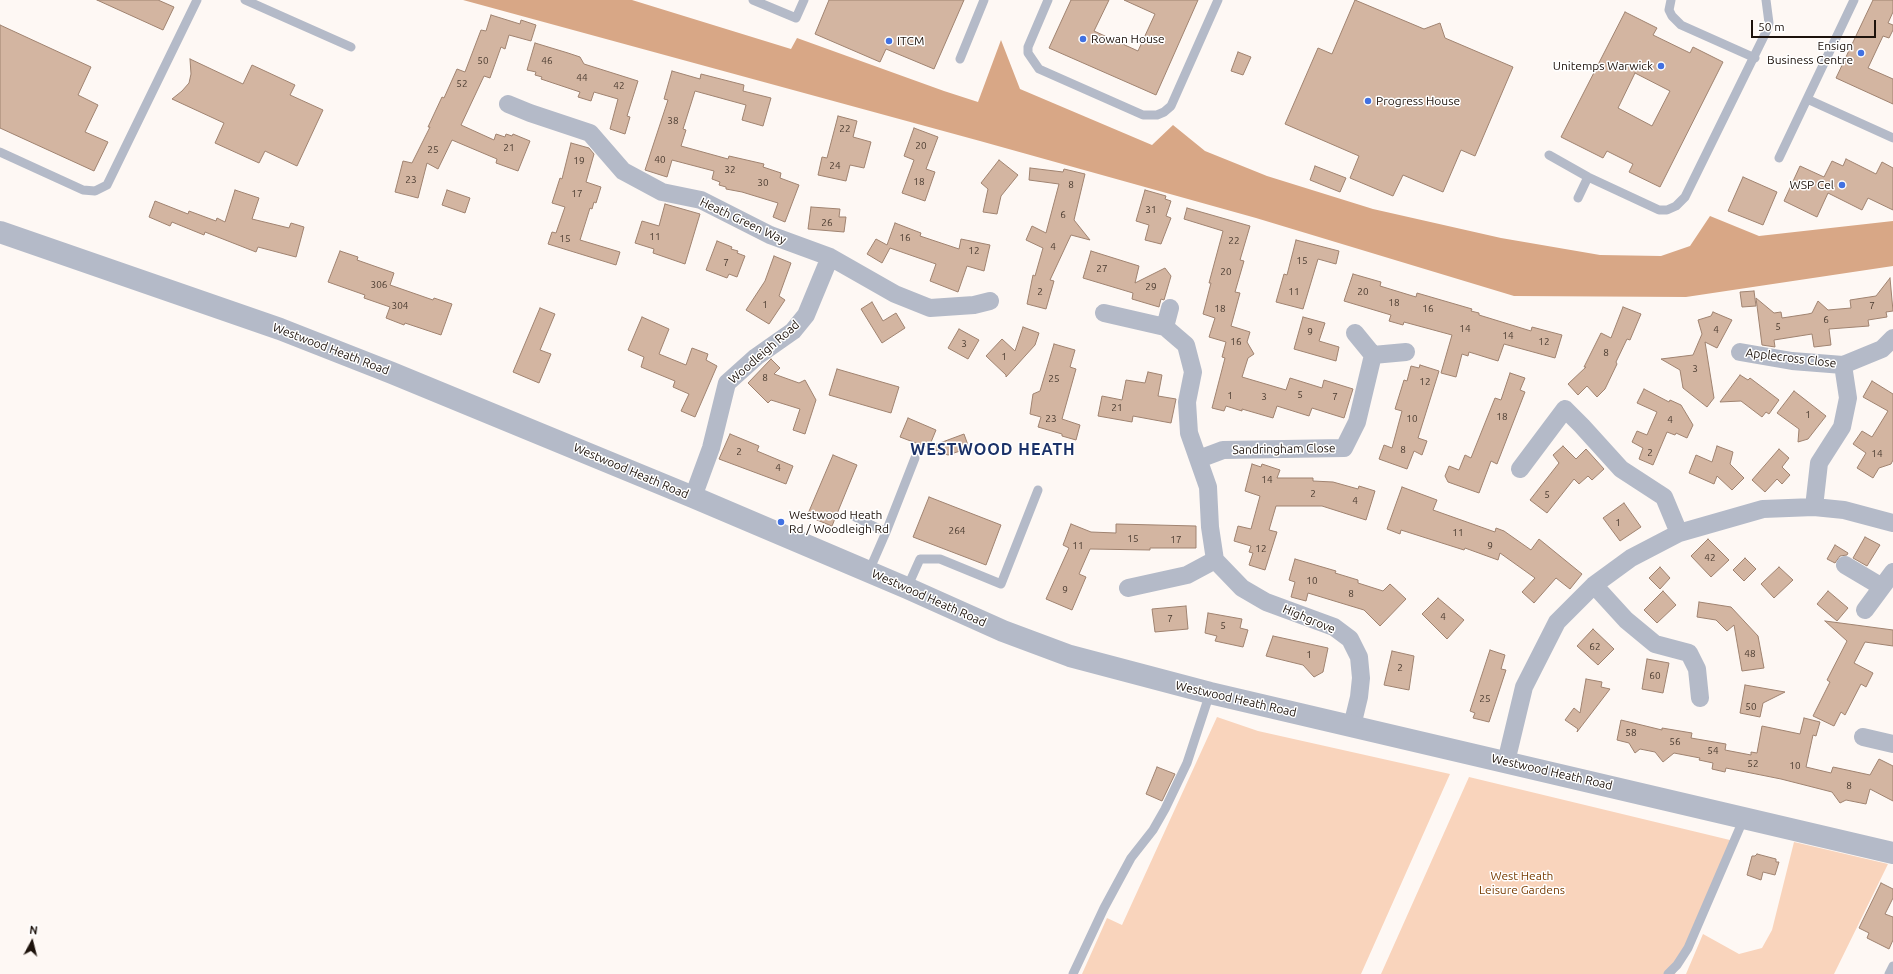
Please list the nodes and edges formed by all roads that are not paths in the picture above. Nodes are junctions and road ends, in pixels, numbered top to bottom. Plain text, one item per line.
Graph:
1 (197, 0) edge
2 (245, 0) edge
3 (753, 0) edge
4 (804, 0) edge
5 (984, 0) edge
6 (1048, 0) edge
7 (1218, 0) edge
8 (1671, 0) edge
9 (1766, 0) edge
10 (1854, 0) edge
11 (351, 47) dead end
12 (1755, 58) junction
13 (960, 59) dead end
14 (1807, 99) junction
15 (508, 104) dead end
16 (1893, 138) edge
17 (0, 152) edge
18 (1549, 156) dead end
19 (1779, 158) dead end
20 (1588, 177) junction
21 (1578, 198) dead end
22 (0, 232) edge
23 (830, 257) junction
24 (990, 301) dead end
25 (1170, 308) dead end
26 (1104, 313) dead end
27 (1166, 327) junction
28 (1355, 333) dead end
29 (1893, 338) edge
30 (1406, 352) dead end
31 (1740, 352) dead end
32 (1373, 355) junction
33 (1843, 365) junction
34 (915, 458) dead end
35 (1199, 459) junction
36 (1520, 469) dead end
37 (1038, 490) dead end
38 (693, 497) junction
39 (1814, 507) junction
40 (855, 517) dead end
41 (1893, 523) edge
42 (886, 532) junction
43 (1679, 533) junction
44 (1215, 560) junction
45 (1845, 565) dead end
46 (869, 571) junction
47 (1893, 572) edge
48 (1594, 586) junction
49 (1882, 587) junction
50 (907, 588) junction
51 (1128, 588) dead end
52 (1865, 610) dead end
53 (1210, 693) junction
54 (1700, 698) dead end
55 (1352, 726) junction
56 (1863, 737) dead end
57 (1893, 744) edge
58 (1506, 762) junction
59 (1744, 818) junction
60 (1893, 853) edge
61 (1893, 966) edge
62 (1073, 974) edge
63 (1668, 974) edge
64 (1889, 974) edge

1 - 17 lane
2 - 11 lane
3 - 4 lane
5 - 13 lane
6 - 7 lane
8 - 12 lane
9 - 12 lane
10 - 14 lane
12 - 20 lane
14 - 16 lane
14 - 19 lane
15 - 23 street, Heath Green Way
18 - 20 lane
20 - 21 lane
22 - 38 street, Westwood Heath Road
23 - 24 street, Heath Green Way
23 - 38 street, Woodleigh Road
25 - 27 street
26 - 27 street
27 - 35 street
28 - 32 street
29 - 33 street, Applecross Close
30 - 32 street
31 - 33 street, Applecross Close
32 - 35 street, Sandringham Close
33 - 39 street, Applecross Close
34 - 42 lane
35 - 44 street
36 - 43 street
37 - 50 lane
38 - 46 street, Westwood Heath Road
39 - 41 street
39 - 43 street
40 - 42 lane
42 - 46 lane
43 - 48 street
44 - 51 street
44 - 55 street, Highgrove
45 - 49 street
46 - 50 street, Westwood Heath Road
47 - 49 street
48 - 54 street
48 - 58 street
49 - 52 street
50 - 53 street, Westwood Heath Road
53 - 55 street, Westwood Heath Road
53 - 62 lane
55 - 58 street, Westwood Heath Road
56 - 57 street
58 - 59 street, Westwood Heath Road
59 - 60 street, Westwood Heath Road
59 - 63 lane
61 - 64 lane

